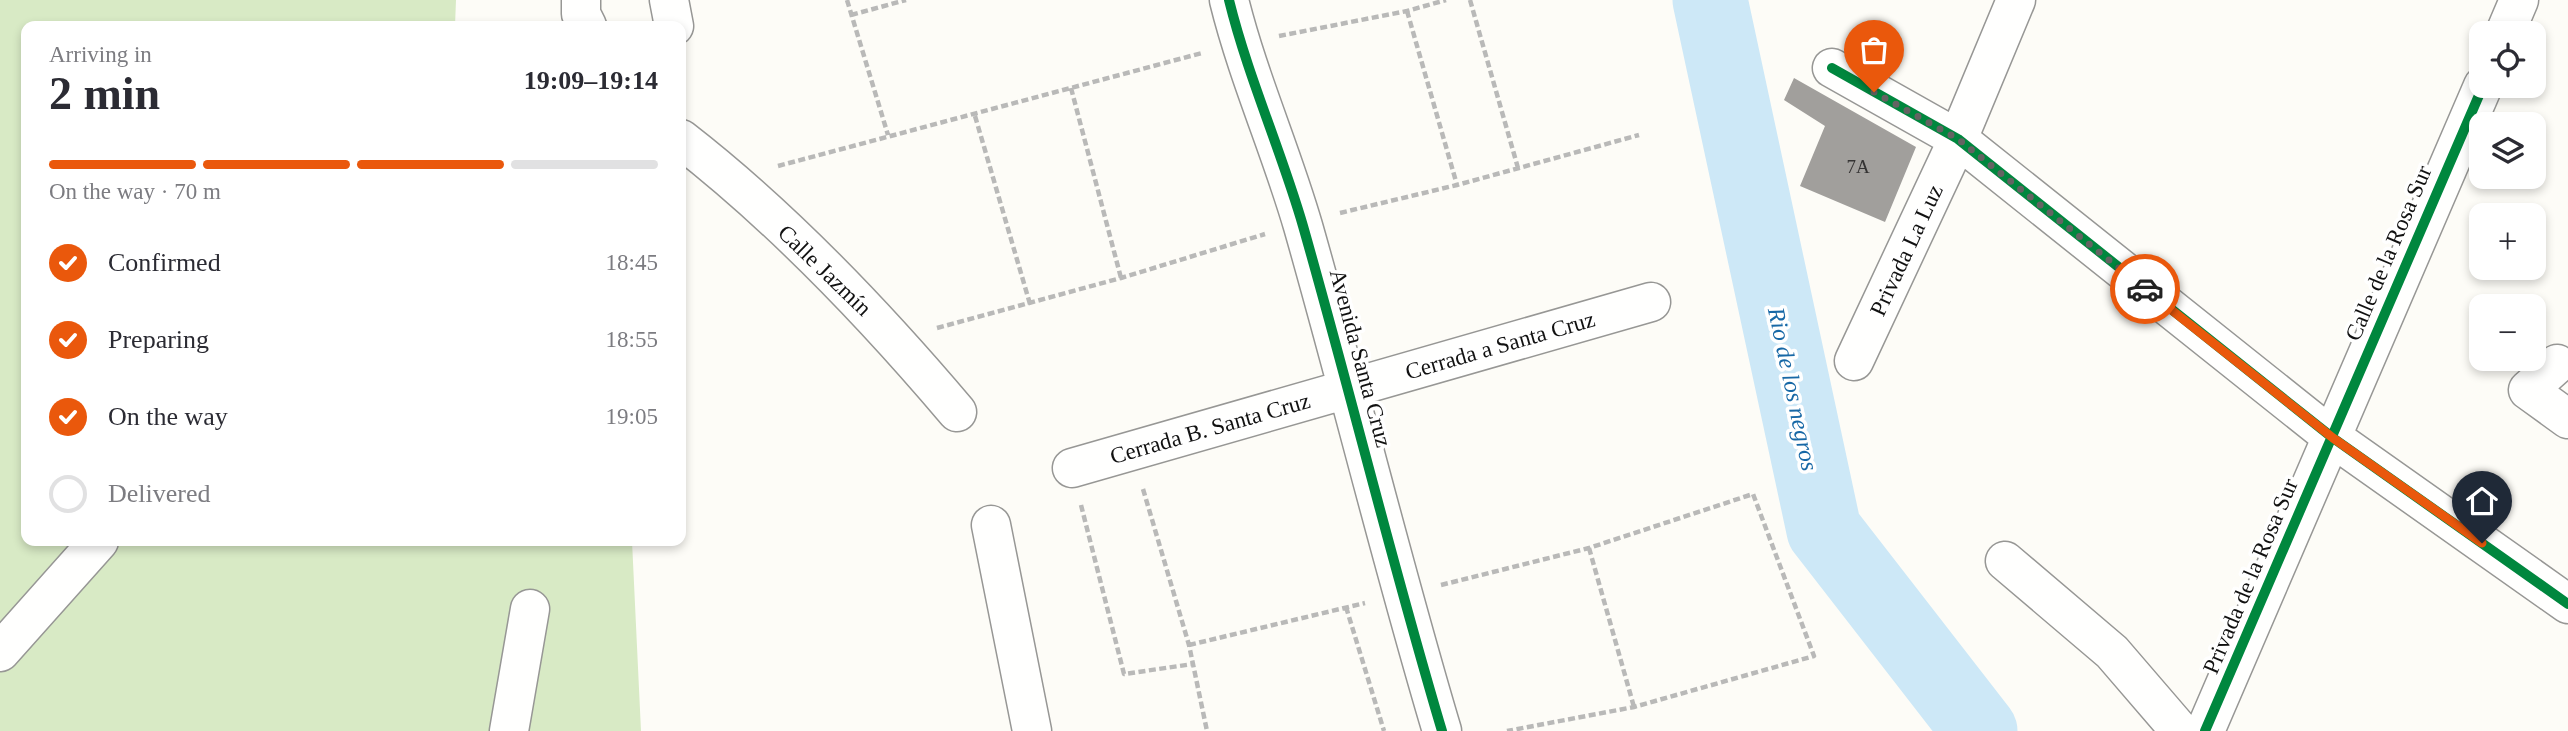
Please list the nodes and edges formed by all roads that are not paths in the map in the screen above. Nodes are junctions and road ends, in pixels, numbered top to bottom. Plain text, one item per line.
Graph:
1 (669, 0) edge
2 (1229, 0) edge
3 (2016, 0) edge
4 (2519, 0) edge
5 (673, 21) edge
6 (2510, 21) edge
7 (1832, 68) dead end
8 (2478, 98) edge
9 (1958, 139) junction
10 (686, 143) edge
11 (1651, 302) dead end
12 (1854, 361) dead end
13 (2557, 364) dead end
14 (1348, 387) junction
15 (957, 412) dead end
16 (2568, 419) edge
17 (2333, 438) junction
18 (1072, 468) road end
19 (991, 525) dead end
20 (95, 546) edge
21 (2005, 561) dead end
22 (2568, 604) edge
23 (530, 609) dead end
24 (0, 652) edge
25 (509, 731) edge
26 (1032, 731) edge
27 (1442, 731) edge
28 (2180, 731) edge
29 (2205, 731) edge

1 - 5 street
2 - 14 street, Avenida Santa Cruz
3 - 9 street, Privada La Luz
4 - 6 street
7 - 9 street
8 - 17 street, Calle de la Rosa Sur
9 - 12 street, Privada La Luz
9 - 17 street
10 - 15 street, Calle Jazmín
11 - 14 street, Cerrada a Santa Cruz
13 - 16 street
14 - 18 street, Cerrada B. Santa Cruz
14 - 27 street, Avenida Santa Cruz
17 - 22 street
17 - 29 street, Privada de la Rosa Sur
19 - 26 street
20 - 24 street
21 - 28 street
23 - 25 street

